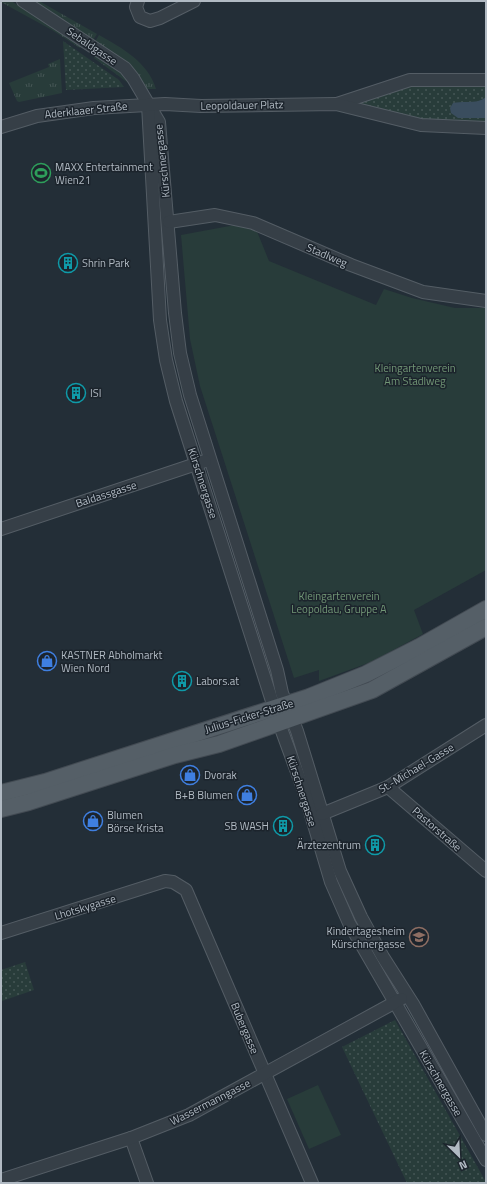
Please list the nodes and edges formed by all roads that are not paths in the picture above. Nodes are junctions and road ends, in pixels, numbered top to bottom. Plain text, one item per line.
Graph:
1 (23, 1) edge
2 (138, 1) edge
3 (194, 1) edge
4 (486, 80) edge
5 (336, 104) junction
6 (148, 105) junction
7 (1, 127) edge
8 (486, 128) edge
9 (168, 222) junction
10 (486, 302) edge
11 (210, 460) junction
12 (197, 464) junction
13 (1, 529) edge
14 (486, 609) edge
15 (486, 627) edge
16 (283, 713) junction
17 (486, 725) edge
18 (388, 787) junction
19 (1, 793) edge
20 (1, 809) edge
21 (322, 814) junction
22 (486, 871) edge
23 (170, 881) joint
24 (1, 933) edge
25 (407, 995) junction
26 (394, 1003) junction
27 (264, 1074) junction
28 (486, 1135) edge
29 (131, 1138) junction
30 (486, 1160) edge
31 (1, 1180) edge
32 (147, 1183) edge
33 (312, 1183) edge

1 - 6 street, Sebaldgasse
2 - 3 street
4 - 5 street, Leopoldauer Platz
5 - 6 street, Leopoldauer Platz
5 - 8 street, Leopoldauer Platz
6 - 7 street, Aderklaaer Straße
6 - 9 street, Kürschnergasse
6 - 12 street, Kürschnergasse
9 - 10 street, Stadlweg
9 - 11 street, Kürschnergasse
11 - 12 street, Baldassgasse
11 - 16 street, Kürschnergasse
12 - 13 street, Baldassgasse
12 - 16 street, Kürschnergasse
14 - 16 main road, Julius-Ficker-Straße
15 - 16 main road, Julius-Ficker-Straße
16 - 19 main road, Julius-Ficker-Straße
16 - 20 main road, Julius-Ficker-Straße
16 - 21 street, Kürschnergasse
16 - 26 street, Kürschnergasse
17 - 18 street, St.-Michael-Gasse
18 - 21 street, St.-Michael-Gasse
18 - 22 street, Pastorstraße
21 - 25 street, Kürschnergasse
23 - 24 street, Lhotskygasse
23 - 27 street, Bubergasse
25 - 26 street, Wassermanngasse
25 - 28 street, Kürschnergasse
26 - 27 street, Wassermanngasse
26 - 30 street, Kürschnergasse
27 - 29 street, Wassermanngasse
27 - 33 street, Bubergasse
29 - 31 street, Wassermanngasse
29 - 32 street

